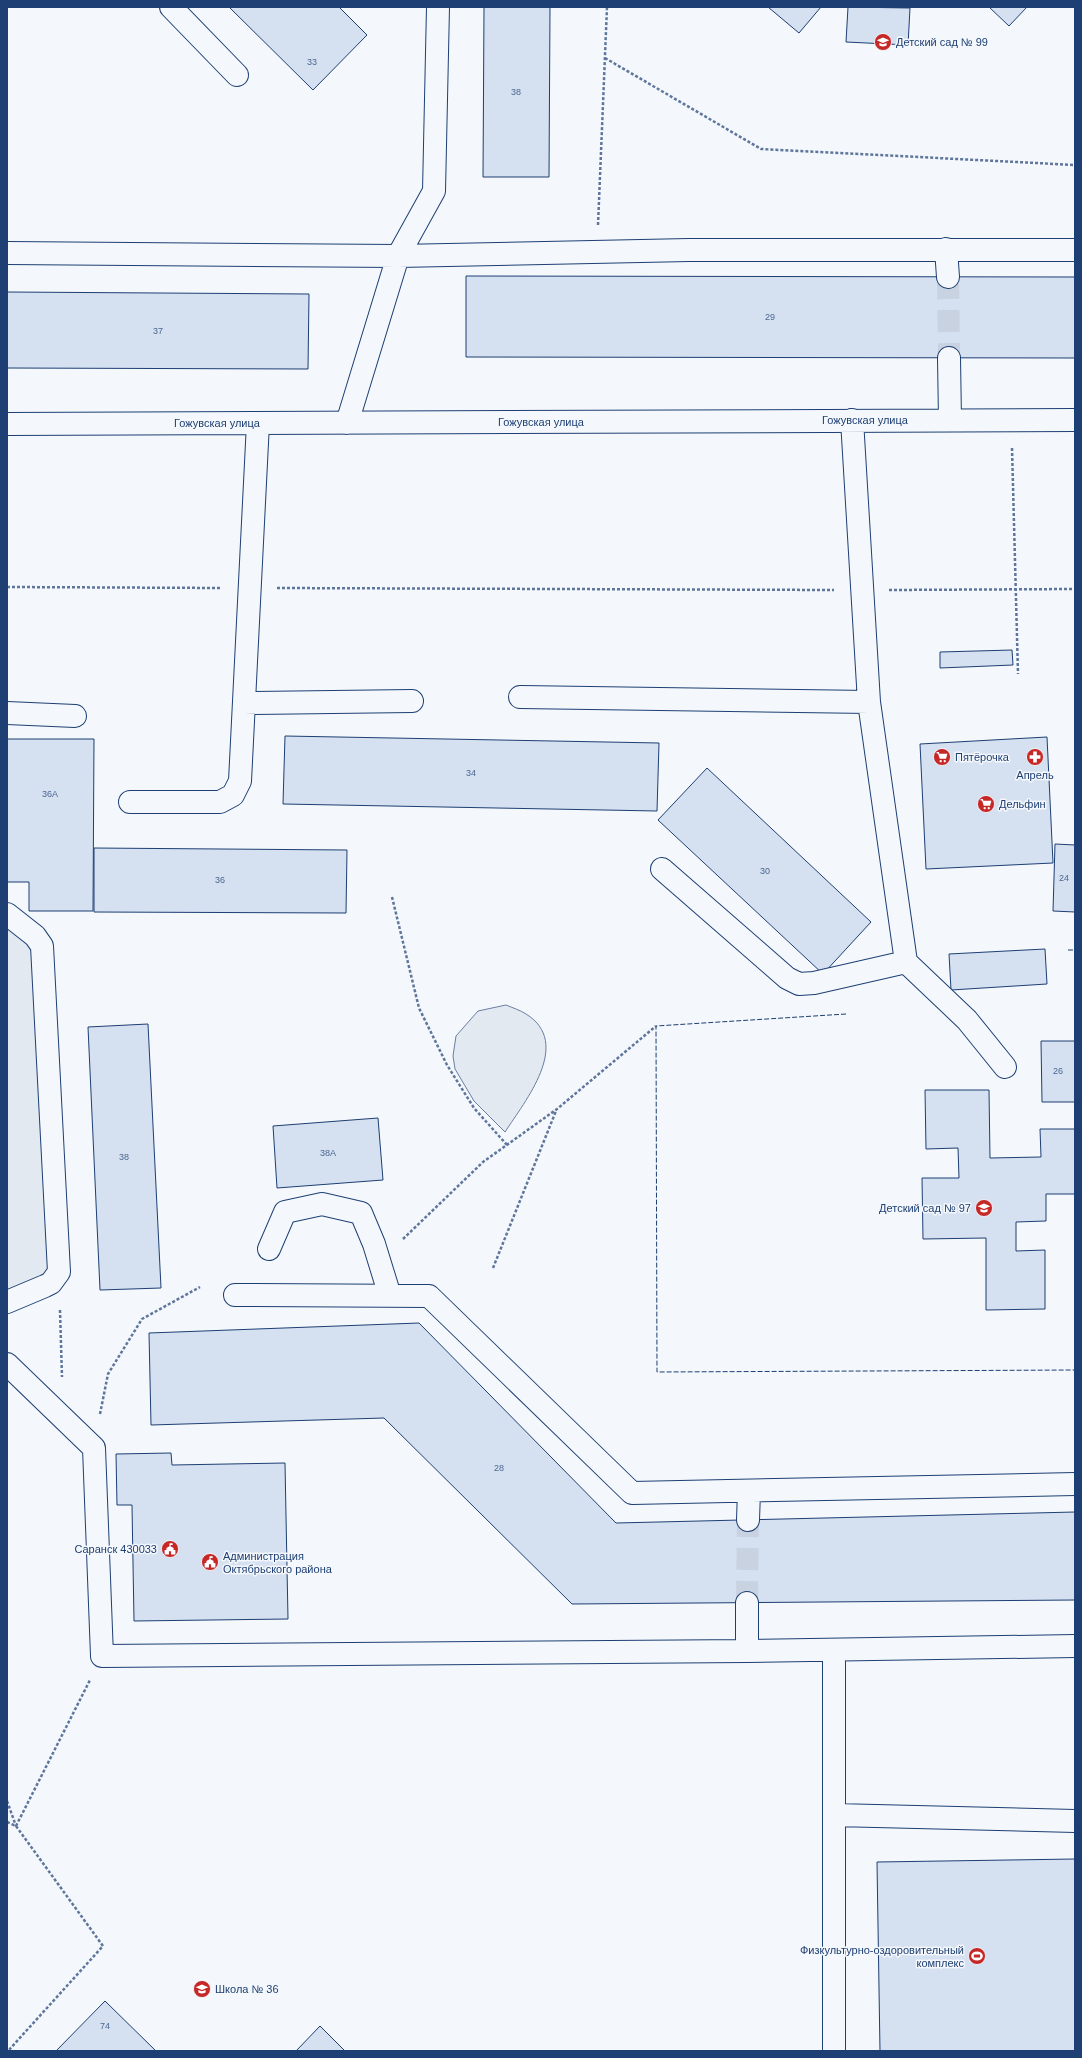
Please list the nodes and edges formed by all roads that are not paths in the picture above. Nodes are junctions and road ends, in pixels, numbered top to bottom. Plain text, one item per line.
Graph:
1 (171, 7) edge
2 (438, 7) edge
3 (237, 75) dead end
4 (946, 249) junction
5 (1075, 250) edge
6 (7, 253) edge
7 (398, 256) junction
8 (948, 277) tunnel mouth
9 (949, 358) tunnel mouth
10 (852, 420) junction
11 (950, 420) junction
12 (1075, 420) edge
13 (347, 422) junction
14 (258, 423) junction
15 (7, 424) edge
16 (520, 697) dead end
17 (412, 701) dead end
18 (869, 702) junction
19 (244, 703) junction
20 (7, 713) edge
21 (75, 716) dead end
22 (130, 802) dead end
23 (662, 869) dead end
24 (7, 914) edge
25 (906, 962) junction
26 (1004, 1067) dead end
27 (269, 1249) dead end
28 (235, 1295) dead end
29 (390, 1296) junction
30 (7, 1302) edge
31 (7, 1364) edge
32 (1075, 1484) edge
33 (749, 1491) junction
34 (748, 1520) tunnel mouth
35 (747, 1603) tunnel mouth
36 (1075, 1646) edge
37 (834, 1650) junction
38 (747, 1651) junction
39 (835, 1814) junction
40 (1075, 1821) edge
41 (834, 2051) edge

1 - 3 street
2 - 7 street
4 - 5 street
4 - 7 street
4 - 8 street
6 - 7 street
7 - 13 street
9 - 11 street
10 - 11 street, Гожувская улица
10 - 13 street, Гожувская улица
10 - 18 street
11 - 12 street, Гожувская улица
13 - 14 street, Гожувская улица
14 - 15 street, Гожувская улица
14 - 19 street
16 - 18 street
17 - 19 street
18 - 25 street
19 - 22 street
20 - 21 street
23 - 25 street
24 - 30 street
25 - 26 street
27 - 29 street
28 - 29 street
29 - 33 street
31 - 38 street
32 - 33 street
33 - 34 street
35 - 38 street
36 - 37 street
37 - 38 street
37 - 39 street
39 - 40 street
39 - 41 street

